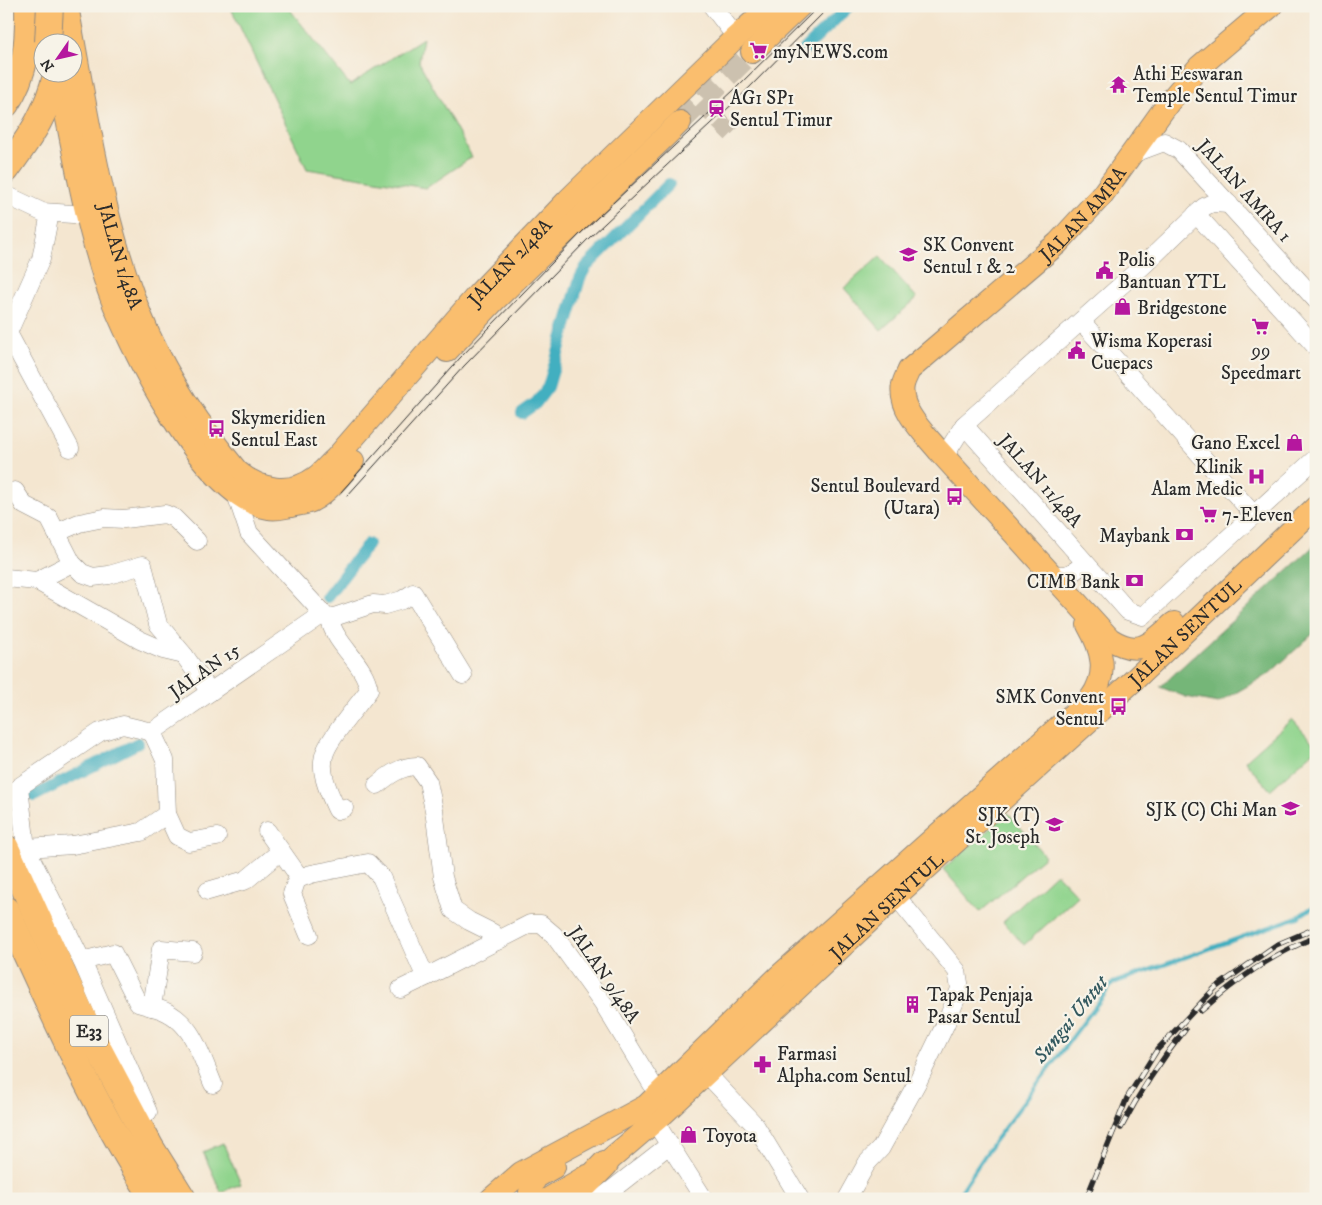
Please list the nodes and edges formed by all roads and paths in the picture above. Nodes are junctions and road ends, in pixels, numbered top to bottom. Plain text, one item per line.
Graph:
1 (13, 6) edge
2 (28, 6) edge
3 (46, 6) edge
4 (50, 6) edge
5 (58, 6) edge
6 (68, 6) edge
7 (712, 6) edge
8 (771, 6) edge
9 (800, 6) edge
10 (1271, 6) edge
11 (49, 32) edge
12 (50, 32) edge
13 (58, 32) edge
14 (736, 37) junction
15 (752, 52) tunnel mouth
16 (6, 66) edge
17 (41, 82) edge
18 (55, 82) edge
19 (60, 82) edge
20 (6, 104) edge
21 (680, 122) tunnel mouth
22 (6, 146) edge
23 (1128, 155) junction
24 (6, 170) edge
25 (6, 195) edge
26 (1229, 204) junction
27 (50, 213) junction
28 (1196, 214) junction
29 (88, 215) junction
30 (1316, 300) edge
31 (1081, 321) junction
32 (1316, 347) edge
33 (964, 425) junction
34 (70, 448) dead end
35 (944, 457) junction
36 (1316, 458) edge
37 (241, 486) junction
38 (6, 495) edge
39 (264, 497) junction
40 (1316, 507) edge
41 (1254, 514) junction
42 (56, 533) junction
43 (250, 533) junction
44 (197, 541) dead end
45 (72, 563) junction
46 (1086, 563) junction
47 (1048, 573) junction
48 (6, 578) edge
49 (37, 582) junction
50 (1233, 586) junction
51 (1068, 595) junction
52 (327, 617) junction
53 (184, 655) junction
54 (463, 675) dead end
55 (210, 692) junction
56 (152, 732) junction
57 (377, 785) dead end
58 (344, 808) dead end
59 (167, 814) junction
60 (267, 831) dead end
61 (217, 837) dead end
62 (12, 848) edge
63 (280, 851) junction
64 (300, 878) junction
65 (208, 891) dead end
66 (896, 896) junction
67 (6, 910) edge
68 (309, 935) dead end
69 (497, 942) junction
70 (193, 952) dead end
71 (82, 961) junction
72 (428, 976) junction
73 (401, 989) dead end
74 (152, 1007) junction
75 (707, 1074) junction
76 (213, 1084) dead end
77 (653, 1107) junction
78 (141, 1114) junction
79 (669, 1145) junction
80 (605, 1164) junction
81 (698, 1196) edge
82 (154, 1199) edge
83 (183, 1199) edge
84 (491, 1199) edge
85 (534, 1199) edge
86 (548, 1199) edge
87 (562, 1199) edge
88 (571, 1199) edge
89 (600, 1199) edge
90 (800, 1199) edge
91 (847, 1199) edge

1 - 16 highway
2 - 20 highway
3 - 12 main road
4 - 11 highway, bridge
5 - 13 highway
6 - 37 main road, JALAN 1/48A
7 - 14 street
8 - 14 main road, JALAN 2/48A
9 - 15 main road
10 - 23 main road, JALAN AMRA
14 - 39 main road, JALAN 2/48A
17 - 22 highway
18 - 24 highway
19 - 29 main road, JALAN 1/48A
21 - 39 main road, JALAN 2/48A
23 - 26 street, JALAN AMRA 1
23 - 35 main road, JALAN AMRA
25 - 27 street
26 - 28 street
26 - 30 street, JALAN AMRA 1
27 - 29 street
27 - 34 street
28 - 31 street
28 - 32 street
29 - 37 main road, JALAN 1/48A
31 - 33 street
31 - 41 street
33 - 35 street
33 - 46 street, JALAN 11/48A
35 - 47 main road, JALAN AMRA
36 - 41 street
37 - 39 main road, JALAN 2/48A
37 - 43 street
38 - 42 street
39 - 43 street
40 - 50 main road, JALAN SENTUL
41 - 46 street, JALAN 11/48A
42 - 44 street
42 - 45 street
43 - 52 street
45 - 49 street
45 - 53 street
46 - 47 street
47 - 51 main road, JALAN AMRA
48 - 49 street
49 - 53 street
50 - 51 main road
50 - 66 main road, JALAN SENTUL
51 - 77 main road, JALAN SENTUL
52 - 54 street, JALAN 15
52 - 55 street, JALAN 15
52 - 58 street
53 - 55 street
55 - 56 street, JALAN 15
56 - 59 street
56 - 62 street
57 - 69 street
59 - 61 street
59 - 62 street
60 - 63 street
62 - 71 street
62 - 78 highway, E33
63 - 64 street
63 - 65 street
64 - 68 street
64 - 72 street
66 - 75 main road, JALAN SENTUL
66 - 91 street
67 - 82 highway, E33
69 - 72 street, JALAN 9/48A
69 - 77 street, JALAN 9/48A
70 - 74 street
71 - 74 street
71 - 78 street
72 - 73 street, JALAN 9/48A
74 - 76 street
75 - 77 main road, JALAN SENTUL
75 - 90 street
77 - 79 street, JALAN 9/48A
77 - 80 main road, JALAN SENTUL
77 - 84 main road, JALAN SENTUL
77 - 85 main road
78 - 83 highway, E33
79 - 81 street, JALAN 9/48A
79 - 89 street
80 - 86 main road
80 - 87 main road, JALAN SENTUL
80 - 88 highway

